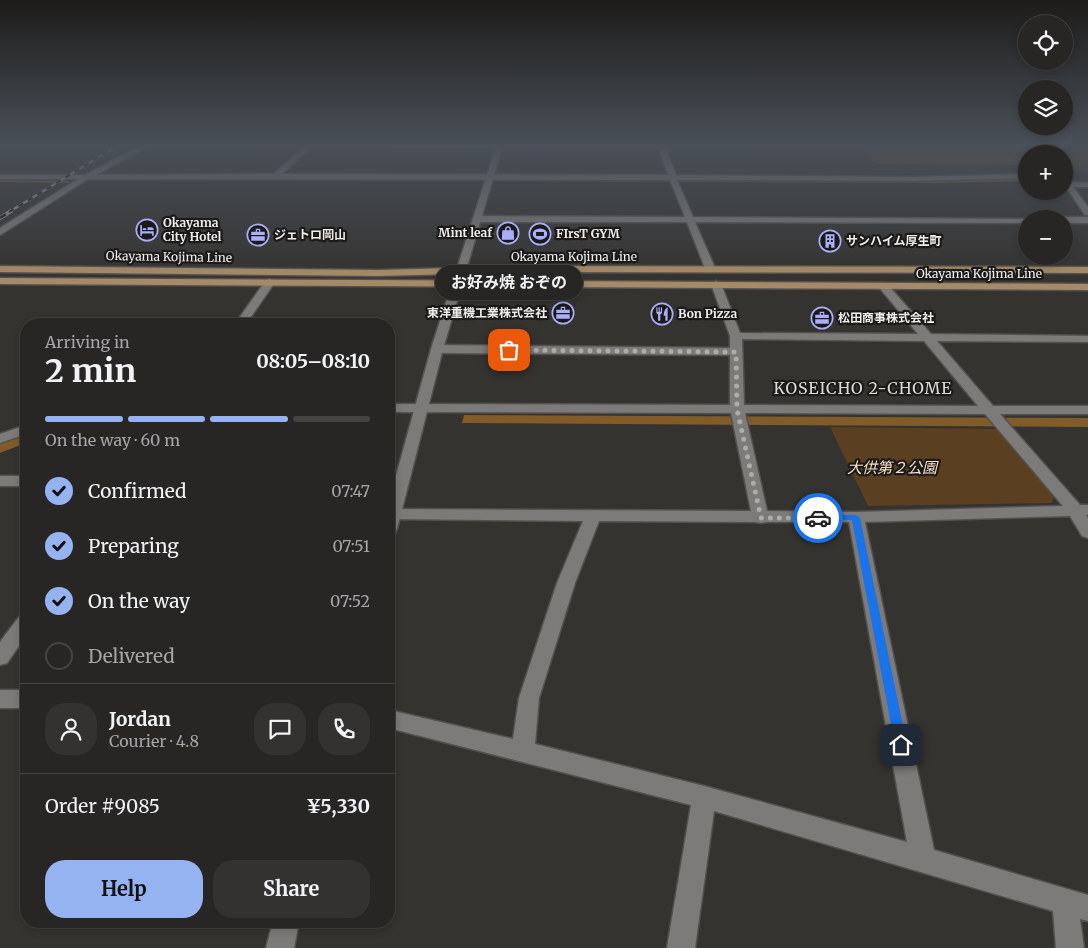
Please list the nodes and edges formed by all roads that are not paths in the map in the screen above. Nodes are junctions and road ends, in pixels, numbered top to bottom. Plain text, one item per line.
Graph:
1 (68, 188) edge
2 (486, 188) edge
3 (677, 188) edge
4 (1073, 190) edge
5 (1088, 213) edge
6 (476, 219) junction
7 (691, 219) junction
8 (1018, 220) edge
9 (1073, 220) edge
10 (1088, 220) edge
11 (0, 232) edge
12 (710, 268) junction
13 (0, 269) edge
14 (1088, 270) edge
15 (458, 277) junction
16 (0, 280) edge
17 (270, 282) junction
18 (716, 284) junction
19 (883, 286) junction
20 (1088, 287) edge
21 (244, 318) edge
22 (736, 336) junction
23 (928, 338) junction
24 (1088, 339) edge
25 (437, 349) junction
26 (736, 352) junction
27 (395, 408) edge
28 (421, 408) junction
29 (1088, 410) edge
30 (992, 412) junction
31 (738, 416) junction
32 (20, 431) edge
33 (0, 439) edge
34 (0, 481) edge
35 (20, 481) edge
36 (395, 501) edge
37 (1081, 510) edge
38 (593, 516) junction
39 (761, 518) junction
40 (856, 518) junction
41 (395, 519) edge
42 (1088, 532) edge
43 (20, 630) edge
44 (0, 658) edge
45 (0, 699) edge
46 (20, 699) edge
47 (395, 720) edge
48 (523, 751) junction
49 (704, 797) junction
50 (923, 858) junction
51 (1076, 905) edge
52 (284, 928) edge
53 (280, 948) edge
54 (681, 948) edge
55 (1070, 948) edge

1 - 11 street
2 - 6 street
3 - 7 street
4 - 5 street
6 - 7 street
6 - 15 street
7 - 8 street
7 - 12 street
9 - 10 street
12 - 14 main road, Okayama Kojima Line
12 - 15 main road, Okayama Kojima Line
13 - 15 main road, Okayama Kojima Line
15 - 17 main road, Okayama Kojima Line
15 - 18 main road, Okayama Kojima Line
15 - 25 street
16 - 17 main road, Okayama Kojima Line
17 - 21 street
18 - 19 main road, Okayama Kojima Line
18 - 22 street
19 - 20 main road, Okayama Kojima Line
19 - 23 street
22 - 23 street
22 - 26 street
23 - 24 street
23 - 30 street
25 - 26 street
25 - 28 street
26 - 31 street
27 - 28 street
28 - 31 street
28 - 36 street
29 - 30 street
30 - 31 street
30 - 37 street
31 - 39 street
32 - 33 street
34 - 35 street
37 - 40 street
37 - 42 street
38 - 39 street
38 - 41 street
38 - 48 street
39 - 40 street
40 - 50 street
43 - 44 street
45 - 46 street
47 - 48 street
48 - 49 street
49 - 50 street
49 - 54 street
50 - 51 street
51 - 55 street
52 - 53 street

